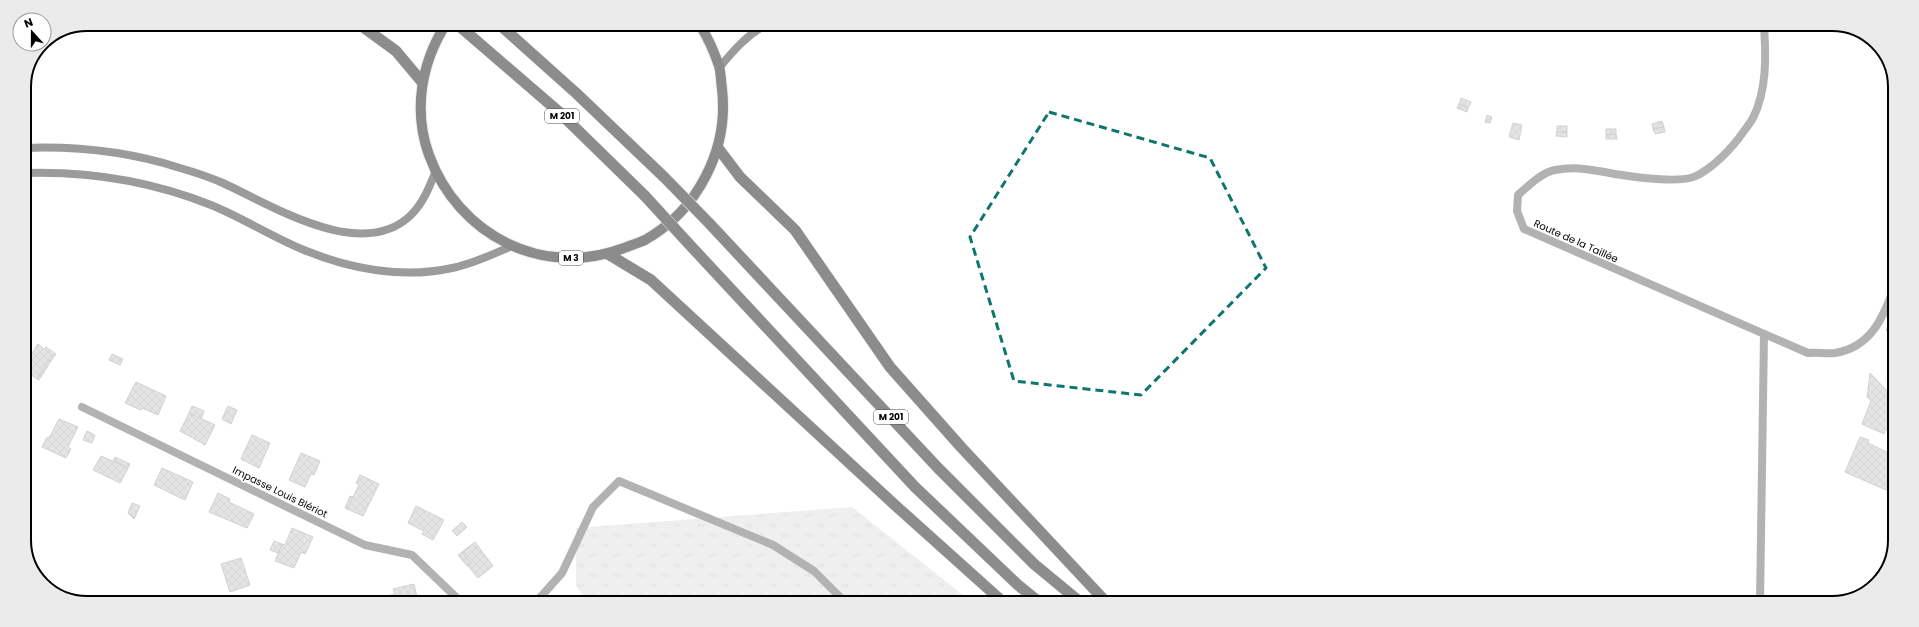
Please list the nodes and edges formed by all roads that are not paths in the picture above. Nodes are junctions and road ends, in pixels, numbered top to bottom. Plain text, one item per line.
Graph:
1 (369, 31) edge
2 (441, 31) edge
3 (465, 31) edge
4 (508, 31) edge
5 (704, 31) edge
6 (753, 31) edge
7 (1764, 31) edge
8 (719, 68) junction
9 (422, 82) junction
10 (31, 148) edge
11 (718, 148) junction
12 (31, 173) edge
13 (435, 173) junction
14 (512, 246) junction
15 (608, 254) junction
16 (1888, 304) edge
17 (1764, 334) junction
18 (82, 407) dead end
19 (455, 596) edge
20 (541, 596) edge
21 (839, 596) edge
22 (997, 596) edge
23 (1032, 596) edge
24 (1073, 596) edge
25 (1100, 596) edge
26 (1760, 596) edge

1 - 9 highway
2 - 9 main road, M 3
3 - 23 highway, M 201, bridge
4 - 24 highway, M 201, bridge
5 - 8 main road, M 3
6 - 8 main road
7 - 17 street, Route de la Taillée
8 - 11 main road, M 3
9 - 13 main road, M 3
10 - 13 main road
11 - 15 main road, M 3
11 - 25 highway
12 - 14 main road
13 - 14 main road, M 3
14 - 15 main road, M 3
15 - 22 highway
16 - 17 street, Route de la Taillée
17 - 26 street
18 - 19 street, Impasse Louis Blériot
20 - 21 street

